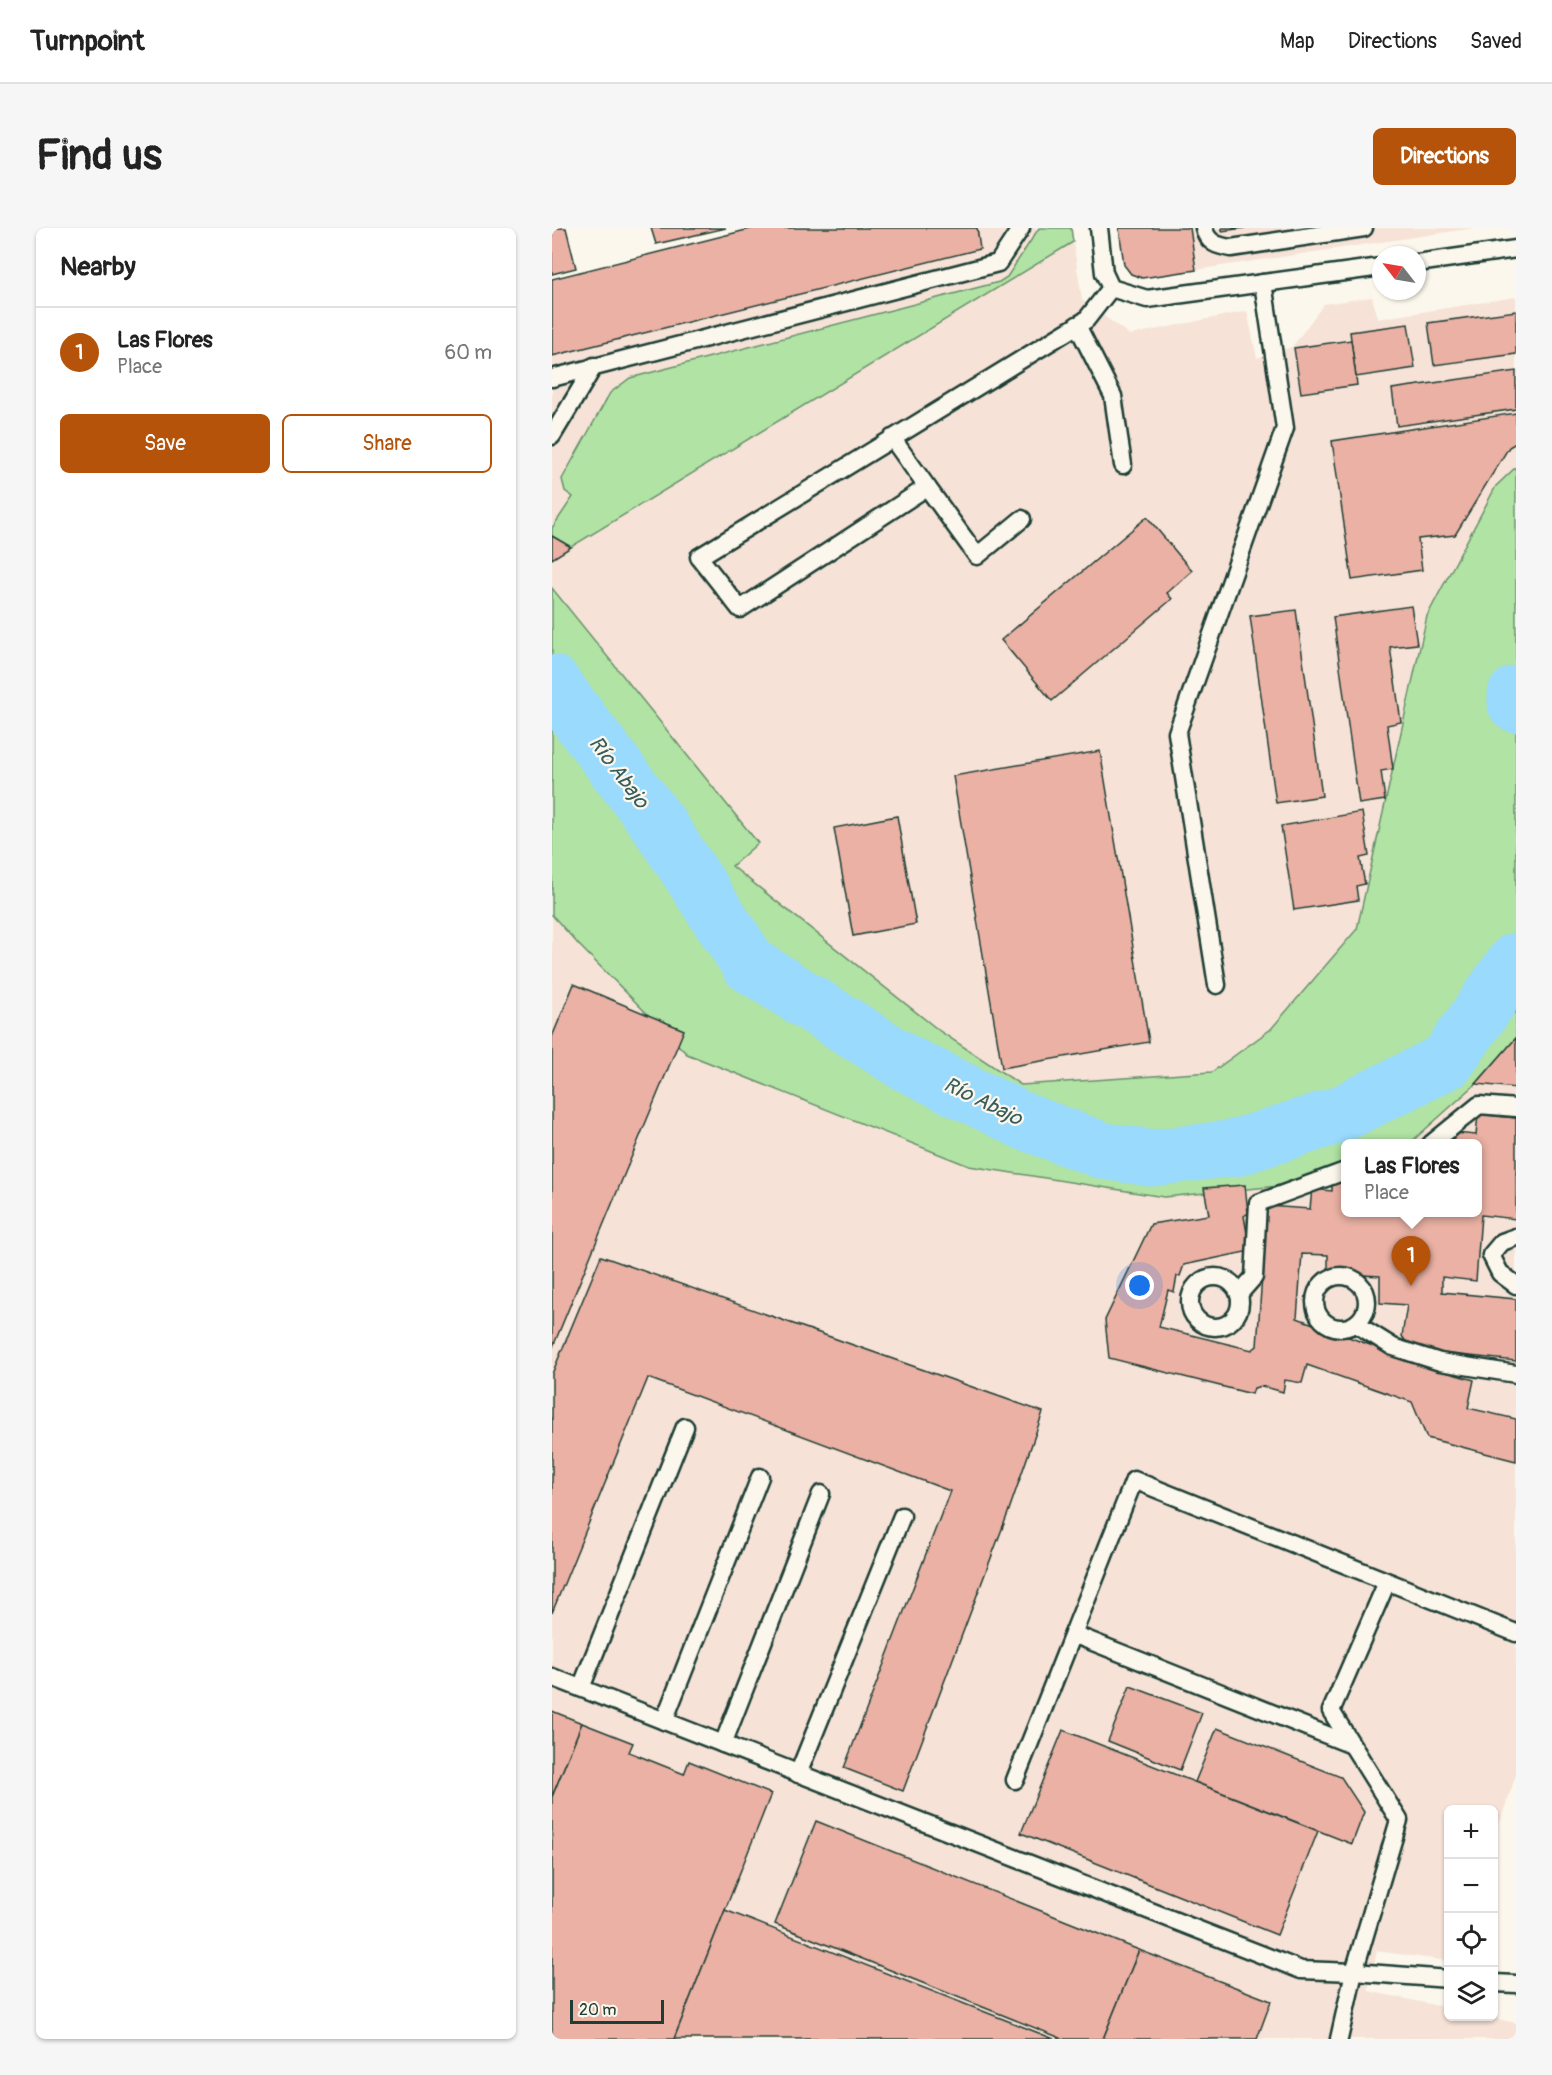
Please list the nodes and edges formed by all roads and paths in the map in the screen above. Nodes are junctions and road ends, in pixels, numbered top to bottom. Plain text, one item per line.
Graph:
1 (1021, 228) edge
2 (1099, 228) edge
3 (1204, 228) edge
4 (1365, 228) edge
5 (1516, 249) edge
6 (1426, 261) edge
7 (1372, 268) edge
8 (1263, 283) junction
9 (1111, 288) junction
10 (1077, 325) junction
11 (594, 366) junction
12 (552, 378) edge
13 (552, 436) edge
14 (892, 438) junction
15 (1124, 465) dead end
16 (927, 487) junction
17 (1022, 519) dead end
18 (1217, 985) dead end
19 (1516, 1108) edge
20 (1436, 1139) edge
21 (1341, 1172) edge
22 (1516, 1238) edge
23 (1516, 1285) edge
24 (1239, 1294) dead end
25 (1356, 1324) dead end
26 (1516, 1374) edge
27 (685, 1427) dead end
28 (760, 1478) dead end
29 (821, 1494) dead end
30 (902, 1516) dead end
31 (1387, 1582) junction
32 (1516, 1633) edge
33 (1073, 1634) junction
34 (552, 1677) edge
35 (581, 1689) junction
36 (664, 1721) junction
37 (723, 1744) junction
38 (1352, 1745) junction
39 (798, 1774) junction
40 (1015, 1780) dead end
41 (1354, 1972) junction
42 (1444, 1979) edge
43 (1498, 1983) edge
44 (1516, 1984) edge
45 (1338, 2039) edge

1 - 11 lane
2 - 9 lane
3 - 4 lane
5 - 6 lane
7 - 8 lane
8 - 9 lane
8 - 18 lane
9 - 10 lane
10 - 14 lane
10 - 15 lane
11 - 12 lane
11 - 13 lane
14 - 16 lane
14 - 16 lane
16 - 17 lane
19 - 20 lane
21 - 24 lane
22 - 23 lane
25 - 26 lane
27 - 35 lane
28 - 36 lane
29 - 37 lane
30 - 39 lane
31 - 32 lane
31 - 33 lane
31 - 38 lane
33 - 38 lane
33 - 40 lane
34 - 35 lane
35 - 36 lane
36 - 37 lane
37 - 39 lane
38 - 41 lane
39 - 41 lane
41 - 42 lane
41 - 45 lane
43 - 44 lane

